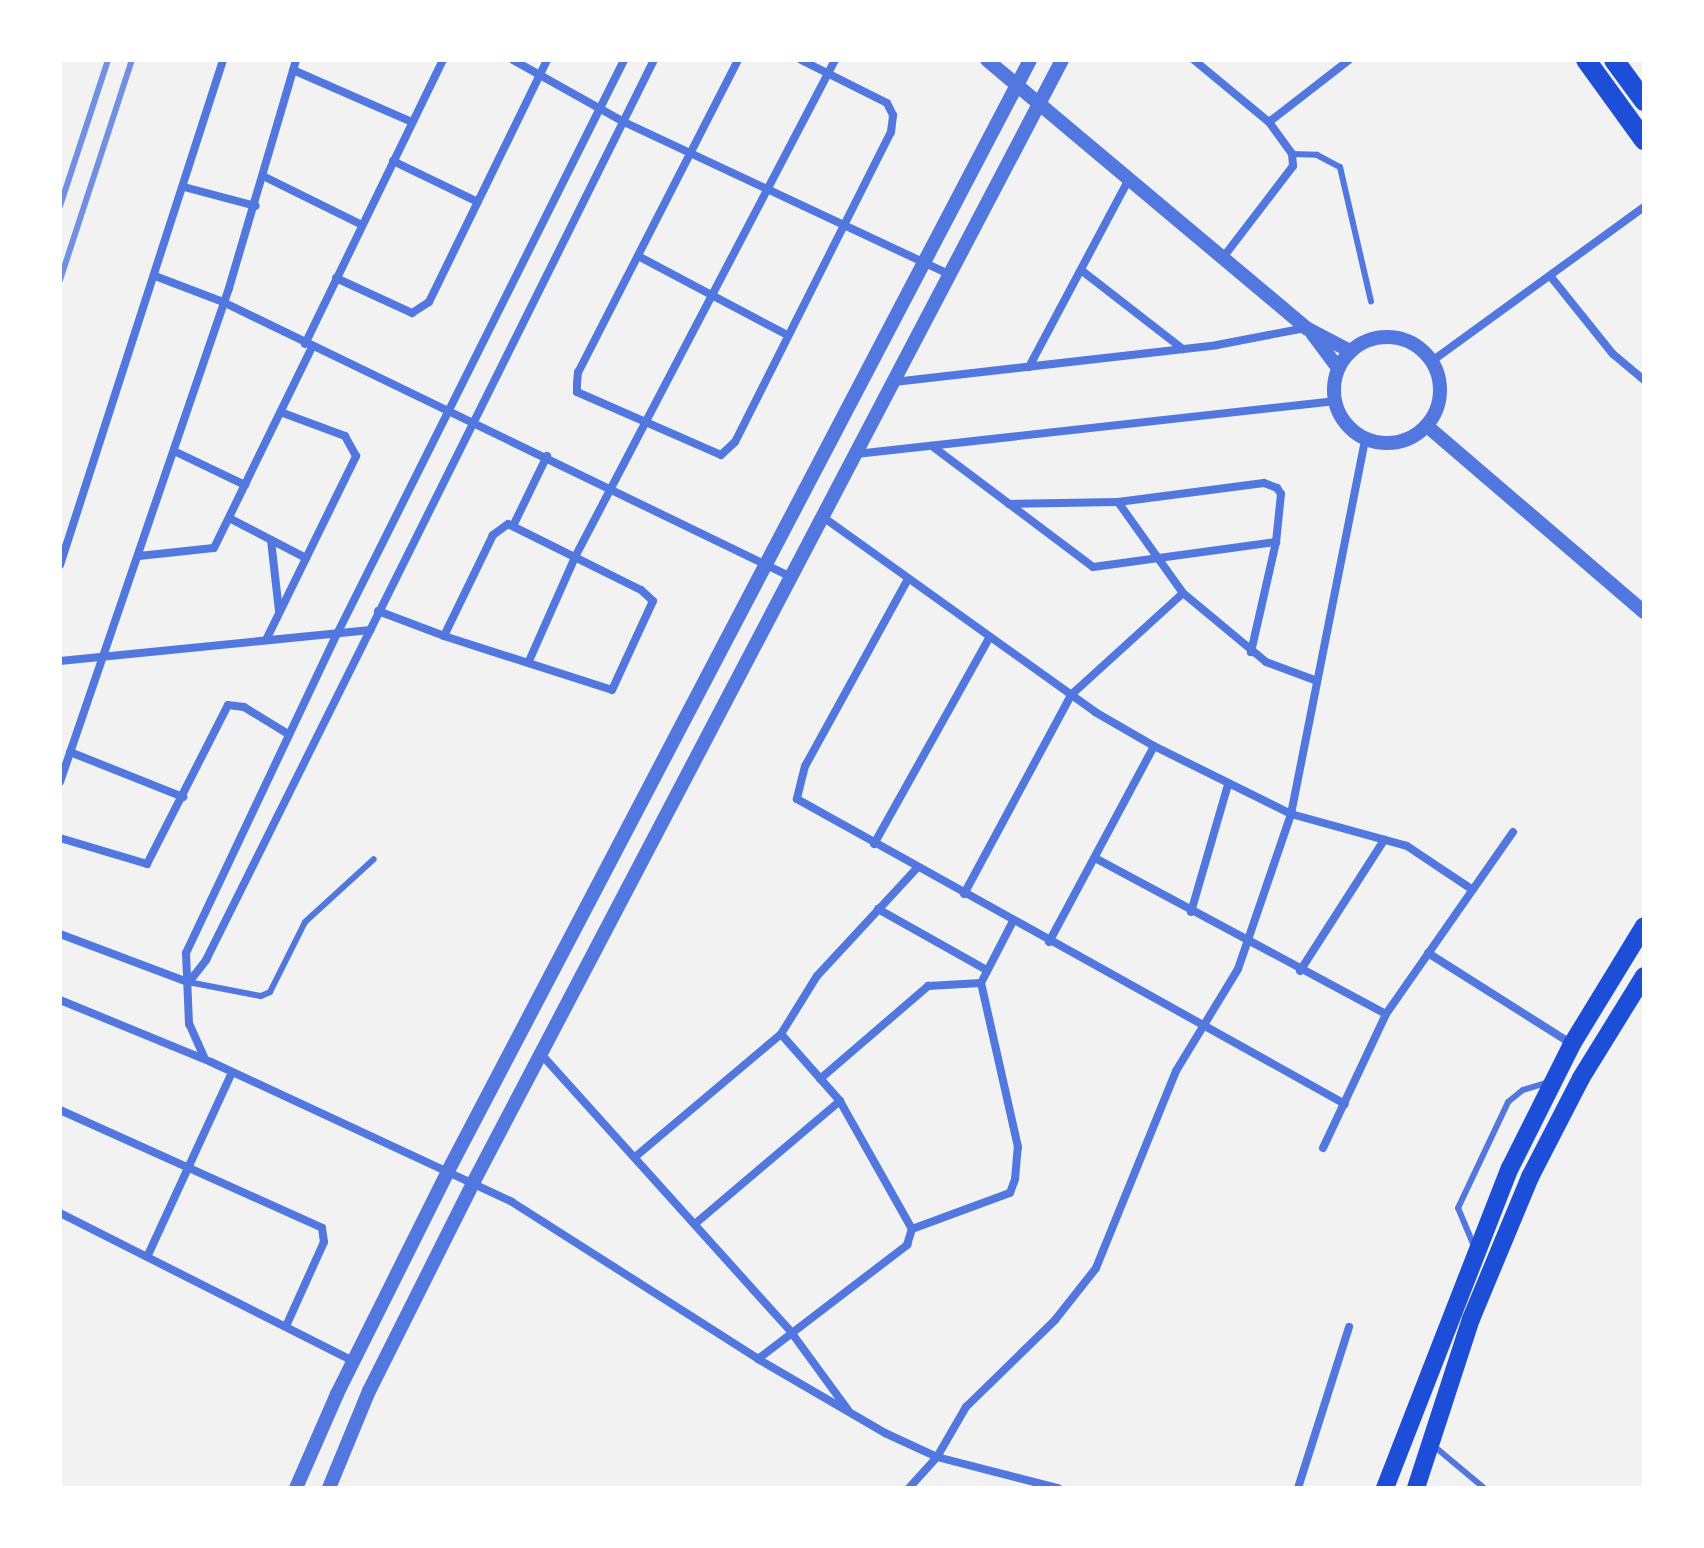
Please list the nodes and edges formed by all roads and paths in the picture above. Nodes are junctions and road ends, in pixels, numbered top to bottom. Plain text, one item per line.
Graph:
1 (223, 60) edge
2 (296, 60) edge
3 (443, 60) edge
4 (513, 60) edge
5 (547, 60) edge
6 (624, 60) edge
7 (654, 60) edge
8 (738, 60) edge
9 (801, 60) edge
10 (835, 60) edge
11 (987, 60) edge
12 (1030, 60) edge
13 (1062, 60) edge
14 (1194, 60) edge
15 (1349, 60) edge
16 (1586, 60) edge
17 (1614, 60) edge
18 (293, 70) junction
19 (540, 74) junction
20 (827, 74) junction
21 (1018, 86) junction
22 (1644, 101) edge
23 (1041, 105) junction
24 (601, 108) junction
25 (412, 122) junction
26 (624, 122) junction
27 (1269, 122) junction
28 (1644, 140) edge
29 (692, 153) junction
30 (1292, 154) junction
31 (393, 161) junction
32 (263, 176) junction
33 (1127, 183) junction
34 (184, 187) junction
35 (765, 188) junction
36 (478, 202) junction
37 (256, 206) junction
38 (1644, 207) edge
39 (362, 225) junction
40 (840, 226) junction
41 (638, 256) junction
42 (1222, 259) junction
43 (926, 264) junction
44 (1081, 270) junction
45 (155, 276) junction
46 (951, 276) junction
47 (1551, 277) junction
48 (336, 278) junction
49 (713, 295) junction
50 (1371, 301) dead end
51 (223, 302) junction
52 (1309, 330) junction
53 (787, 335) junction
54 (309, 345) junction
55 (1183, 349) junction
56 (1350, 351) junction
57 (1432, 361) junction
58 (1029, 367) junction
59 (1338, 368) junction
60 (1644, 380) edge
61 (894, 382) junction
62 (1334, 401) junction
63 (447, 409) junction
64 (280, 412) junction
65 (471, 420) junction
66 (648, 421) junction
67 (1427, 426) junction
68 (1365, 440) junction
69 (931, 445) junction
70 (174, 451) junction
71 (856, 454) junction
72 (547, 456) junction
73 (245, 485) junction
74 (612, 489) junction
75 (1118, 502) junction
76 (1009, 504) junction
77 (823, 517) junction
78 (229, 518) junction
79 (513, 526) junction
80 (271, 540) junction
81 (1276, 542) junction
82 (139, 556) junction
83 (575, 557) junction
84 (1157, 557) junction
85 (306, 558) junction
86 (60, 565) edge
87 (768, 565) junction
88 (791, 577) junction
89 (908, 579) junction
90 (1183, 593) junction
91 (378, 611) junction
92 (1644, 612) edge
93 (279, 613) junction
94 (370, 630) junction
95 (338, 632) junction
96 (444, 636) junction
97 (989, 638) junction
98 (266, 640) junction
99 (1251, 652) junction
100 (105, 657) junction
101 (60, 661) edge
102 (529, 661) junction
103 (1317, 681) junction
104 (1071, 695) junction
105 (288, 734) junction
106 (1154, 746) junction
107 (70, 752) junction
108 (60, 782) edge
109 (1228, 785) junction
110 (183, 797) junction
111 (1291, 814) junction
112 (1513, 832) dead end
113 (60, 838) edge
114 (1384, 840) junction
115 (874, 844) junction
116 (1095, 858) junction
117 (374, 859) dead end
118 (917, 868) junction
119 (1473, 890) junction
120 (964, 894) junction
121 (878, 909) junction
122 (1191, 912) junction
123 (1013, 921) junction
124 (1644, 926) edge
125 (60, 934) edge
126 (1049, 942) junction
127 (1246, 943) junction
128 (1428, 953) junction
129 (985, 969) junction
130 (1300, 971) junction
131 (1644, 976) edge
132 (188, 982) junction
133 (981, 983) junction
134 (60, 1000) edge
135 (1386, 1014) junction
136 (1202, 1028) junction
137 (781, 1034) junction
138 (1572, 1044) junction
139 (541, 1054) junction
140 (205, 1059) junction
141 (232, 1072) junction
142 (820, 1079) junction
143 (1552, 1081) junction
144 (840, 1101) junction
145 (1345, 1104) junction
146 (60, 1110) edge
147 (1323, 1148) dead end
148 (635, 1157) junction
149 (189, 1166) junction
150 (448, 1171) junction
151 (473, 1183) junction
152 (60, 1213) edge
153 (696, 1223) junction
154 (912, 1229) junction
155 (1476, 1251) junction
156 (148, 1255) junction
157 (286, 1326) junction
158 (1349, 1327) dead end
159 (791, 1332) junction
160 (758, 1359) junction
161 (353, 1361) junction
162 (850, 1413) junction
163 (1429, 1442) junction
164 (937, 1457) junction
165 (296, 1488) edge
166 (329, 1488) edge
167 (909, 1488) edge
168 (1058, 1488) edge
169 (1298, 1488) edge
170 (1385, 1488) edge
171 (1416, 1488) edge
172 (1484, 1488) edge

1 - 34 street
2 - 18 street
3 - 25 street
4 - 19 street
5 - 19 street
6 - 24 street
7 - 26 street
8 - 29 street
9 - 20 street
10 - 20 street
11 - 21 street
12 - 21 street
13 - 23 street
14 - 27 street
15 - 27 street
16 - 28 highway
17 - 22 highway
18 - 25 street
18 - 32 street
19 - 24 street
19 - 36 street
20 - 35 street
20 - 40 street
21 - 23 street
21 - 43 street
23 - 33 street
23 - 46 street
24 - 26 street
24 - 63 street
25 - 31 street
26 - 29 street
26 - 65 street
27 - 30 street
29 - 35 street
29 - 41 street
30 - 42 street
30 - 50 lane
31 - 36 street
31 - 39 street
32 - 37 street
32 - 39 street
33 - 42 street
33 - 44 street
34 - 37 street
34 - 45 street
35 - 40 street
35 - 49 street
36 - 48 street
37 - 51 street
38 - 47 street
39 - 48 street
40 - 43 street
40 - 53 street
41 - 49 street
41 - 66 street
42 - 52 street
43 - 46 street
43 - 87 street
44 - 55 street
44 - 58 street
45 - 51 street
45 - 86 street
46 - 61 street
47 - 57 street
47 - 60 street
48 - 54 street
49 - 53 street
49 - 66 street
51 - 54 street
51 - 70 street
52 - 55 street
52 - 56 street
52 - 59 street
53 - 66 street
54 - 63 street
54 - 64 street
55 - 58 street
56 - 57 street
56 - 59 street
57 - 67 street
58 - 61 street
59 - 62 street
61 - 71 street
62 - 68 street
62 - 69 street
63 - 65 street
63 - 95 street
64 - 73 street
64 - 85 street
65 - 72 street
65 - 91 street
66 - 74 street
67 - 68 street
67 - 92 street
68 - 103 street
69 - 71 street
69 - 76 street
70 - 73 street
70 - 82 street
71 - 77 street
72 - 74 street
72 - 79 street
73 - 78 street
74 - 83 street
74 - 87 street
75 - 76 street
75 - 81 street
75 - 84 street
76 - 84 street
77 - 88 street
77 - 89 street
78 - 80 street
78 - 82 street
79 - 83 street
79 - 96 street
80 - 85 street
80 - 93 street
81 - 84 street
81 - 99 street
82 - 100 street
83 - 102 street
83 - 102 street
84 - 90 street
85 - 93 street
87 - 88 street
87 - 150 street
88 - 139 street
89 - 97 street
89 - 115 street
90 - 99 street
90 - 104 street
91 - 94 street
91 - 96 street
93 - 98 street
94 - 95 street
94 - 132 street
95 - 98 street
95 - 105 street
96 - 102 street
97 - 104 street
97 - 115 street
98 - 100 street
99 - 103 street
100 - 101 street
100 - 107 street
103 - 111 street
104 - 106 street
104 - 120 street
105 - 110 street
105 - 132 street
106 - 109 street
106 - 116 street
107 - 108 street
107 - 110 street
109 - 111 street
109 - 122 street
110 - 113 street
111 - 114 street
111 - 127 street
112 - 119 street
114 - 119 street
114 - 130 street
115 - 118 street
116 - 122 street
116 - 126 street
117 - 132 lane
118 - 120 street
118 - 121 street
119 - 128 street
120 - 123 street
121 - 129 street
121 - 137 street
122 - 127 street
123 - 126 street
123 - 129 street
124 - 138 main road
125 - 132 street
126 - 136 street
127 - 130 street
127 - 136 street
128 - 135 street
128 - 138 street
129 - 133 street
130 - 135 street
131 - 163 main road
132 - 140 street
133 - 142 street
133 - 154 street
134 - 140 street
135 - 145 street
136 - 145 street
136 - 164 street
137 - 142 street
137 - 148 street
138 - 143 main road
139 - 148 street
139 - 151 street
140 - 141 street
141 - 149 street
141 - 150 street
142 - 144 street
143 - 155 main road
143 - 155 lane
144 - 153 street
144 - 154 street
145 - 147 street
146 - 149 street
148 - 153 street
149 - 156 street
149 - 157 street
150 - 151 street
150 - 161 street
151 - 160 street
151 - 166 street
152 - 156 street
153 - 159 street
154 - 159 street
155 - 170 main road
156 - 157 street
157 - 161 street
158 - 169 street
159 - 160 street
159 - 162 street
160 - 162 street
161 - 165 street
162 - 164 street
163 - 171 main road
163 - 172 lane
164 - 167 street
164 - 168 street

